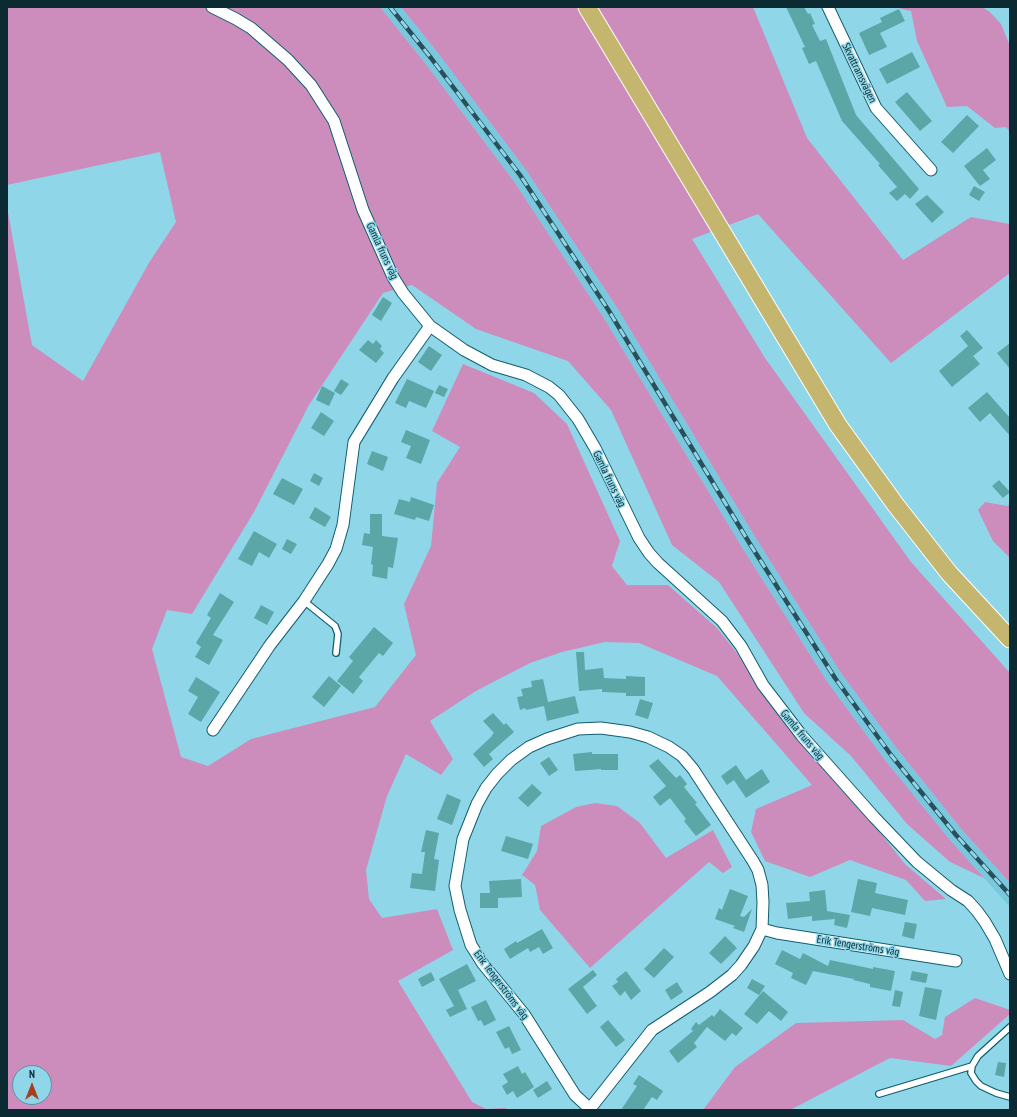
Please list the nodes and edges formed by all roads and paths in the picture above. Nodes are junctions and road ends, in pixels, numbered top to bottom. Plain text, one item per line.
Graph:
1 (212, 7) edge
2 (587, 7) edge
3 (828, 7) edge
4 (931, 170) dead end
5 (430, 326) junction
6 (304, 601) junction
7 (1010, 639) edge
8 (336, 654) dead end
9 (213, 730) dead end
10 (762, 929) junction
11 (956, 961) dead end
12 (1010, 974) edge
13 (1010, 1027) edge
14 (972, 1066) junction
15 (879, 1094) dead end
16 (1010, 1097) edge
17 (590, 1110) edge

1 - 5 street, Gamla fruns väg
2 - 7 main road
3 - 4 street, Skvattramsvägen
5 - 6 street
5 - 12 street, Gamla fruns väg
6 - 8 lane
6 - 9 street
10 - 11 street, Erik Tengerströms väg
10 - 17 street, Erik Tengerströms väg
10 - 17 street, Erik Tengerströms väg
13 - 14 lane
14 - 15 lane
14 - 16 lane

